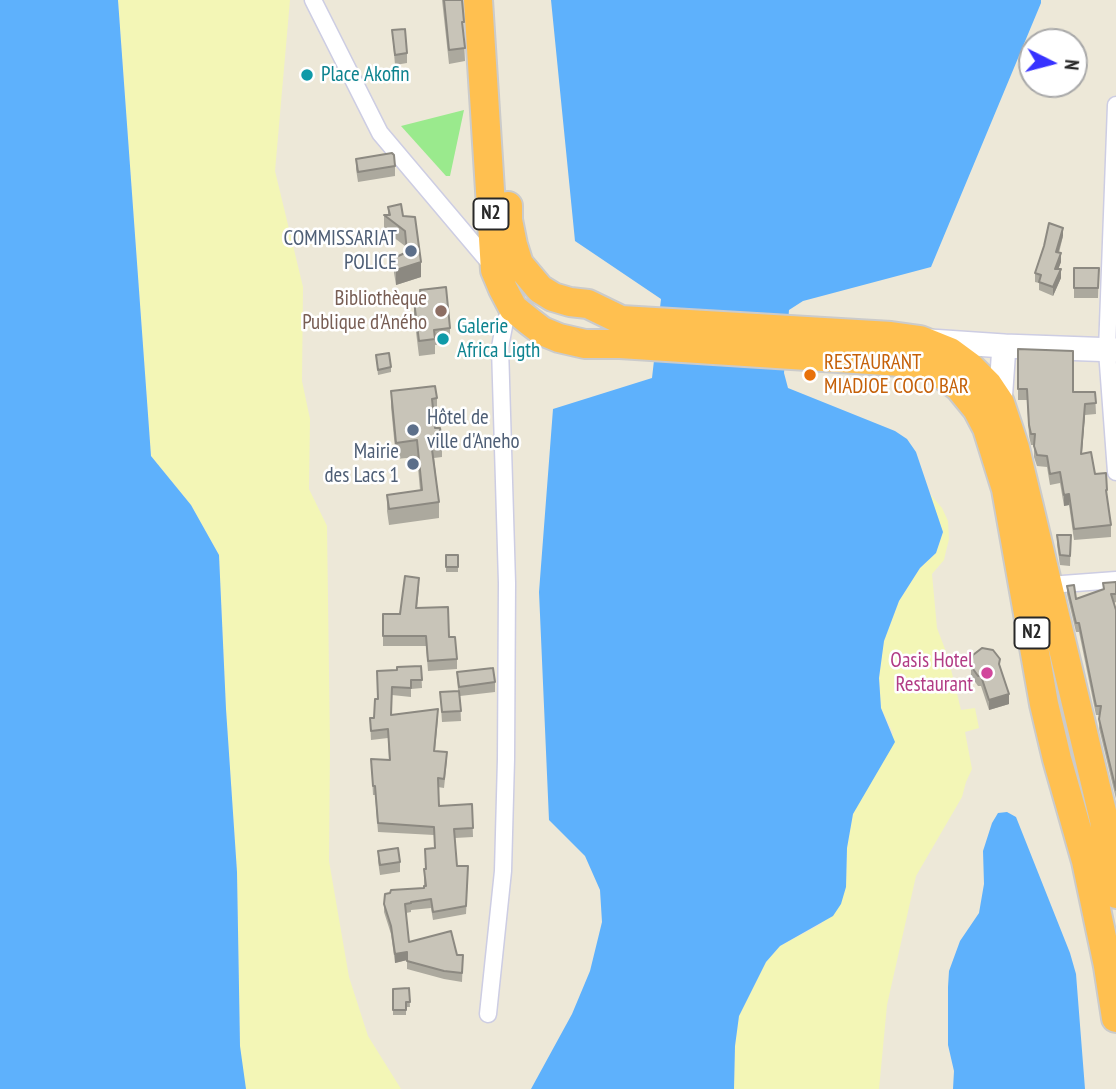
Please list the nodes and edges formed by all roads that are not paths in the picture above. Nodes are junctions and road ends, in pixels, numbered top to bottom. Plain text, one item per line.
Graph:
1 (313, 0) edge
2 (478, 0) edge
3 (498, 0) edge
4 (1116, 104) edge
5 (1116, 118) edge
6 (495, 270) junction
7 (513, 308) junction
8 (620, 332) junction
9 (920, 340) junction
10 (832, 346) junction
11 (1004, 346) junction
12 (1112, 350) edge
13 (1000, 403) junction
14 (1116, 472) edge
15 (1116, 580) edge
16 (1049, 585) junction
17 (1110, 818) edge
18 (1116, 894) edge
19 (1115, 1011) edge
20 (488, 1014) dead end

1 - 6 street
2 - 6 highway, N2
3 - 8 highway, N2
4 - 5 street
5 - 12 street
6 - 7 highway, N2
7 - 8 highway, N2
7 - 20 street
8 - 10 highway, N2
9 - 10 highway, N2
9 - 11 street
9 - 13 highway, N2
10 - 19 highway, N2
11 - 12 street
11 - 13 street
12 - 14 street
13 - 16 highway, N2
15 - 16 street
16 - 17 highway, N2
17 - 18 highway, N2

